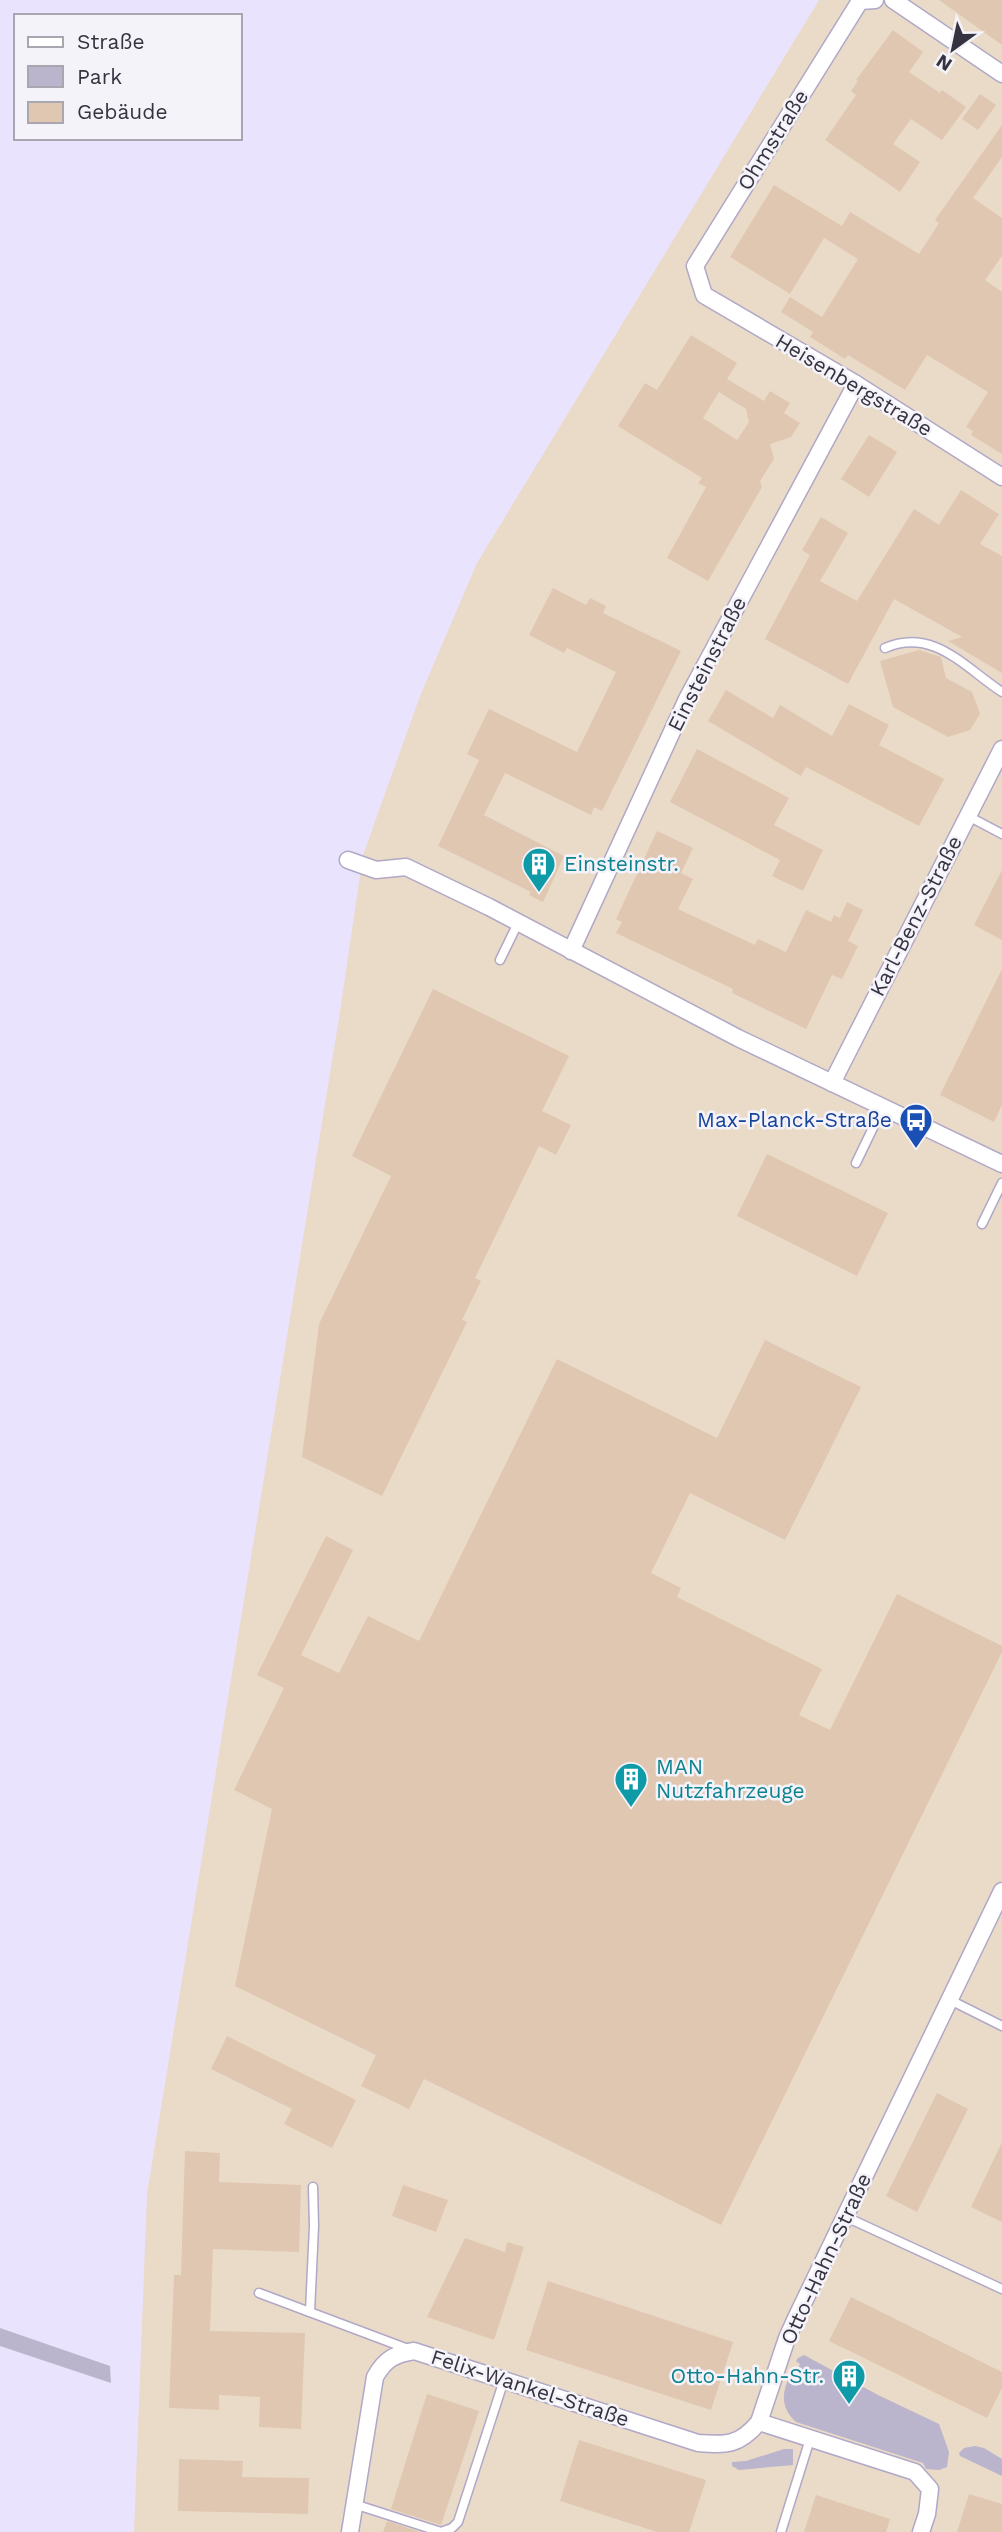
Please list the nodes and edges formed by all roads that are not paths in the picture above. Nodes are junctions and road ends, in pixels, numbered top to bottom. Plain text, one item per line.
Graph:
1 (875, 0) edge
2 (893, 0) edge
3 (1002, 74) edge
4 (704, 295) joint
5 (856, 384) junction
6 (1002, 477) edge
7 (885, 648) dead end
8 (1002, 692) edge
9 (1002, 749) edge
10 (967, 816) junction
11 (1002, 834) edge
12 (348, 860) dead end
13 (518, 923) junction
14 (571, 951) junction
15 (500, 960) dead end
16 (832, 1083) junction
17 (883, 1107) junction
18 (856, 1163) dead end
19 (1002, 1164) edge
20 (1002, 1182) edge
21 (982, 1224) dead end
22 (1002, 1891) edge
23 (950, 2000) junction
24 (1002, 2026) edge
25 (313, 2187) dead end
26 (846, 2217) junction
27 (1002, 2289) edge
28 (259, 2294) dead end
29 (310, 2312) junction
30 (414, 2351) junction
31 (504, 2380) junction
32 (759, 2422) junction
33 (810, 2439) junction
34 (354, 2504) junction
35 (351, 2532) edge
36 (781, 2532) edge
37 (921, 2532) edge

1 - 4 street, Ohmstraße
2 - 3 street
4 - 5 street, Heisenbergstraße
5 - 6 street, Heisenbergstraße
5 - 14 street, Einsteinstraße
7 - 8 lane
9 - 10 street, Karl-Benz-Straße
10 - 11 lane
10 - 16 street, Karl-Benz-Straße
12 - 13 street
13 - 14 street
13 - 15 lane
14 - 16 street
16 - 17 street
17 - 18 lane
17 - 19 street
20 - 21 lane
22 - 23 street, Otto-Hahn-Straße
23 - 24 lane
23 - 26 street, Otto-Hahn-Straße
25 - 29 lane
26 - 27 lane
26 - 32 street, Otto-Hahn-Straße
28 - 29 lane
29 - 30 lane
30 - 31 street, Felix-Wankel-Straße
30 - 34 street, Felix-Wankel-Straße
31 - 32 street, Felix-Wankel-Straße
31 - 34 lane
32 - 33 street
33 - 36 lane
33 - 37 street
34 - 35 street, Felix-Wankel-Straße

